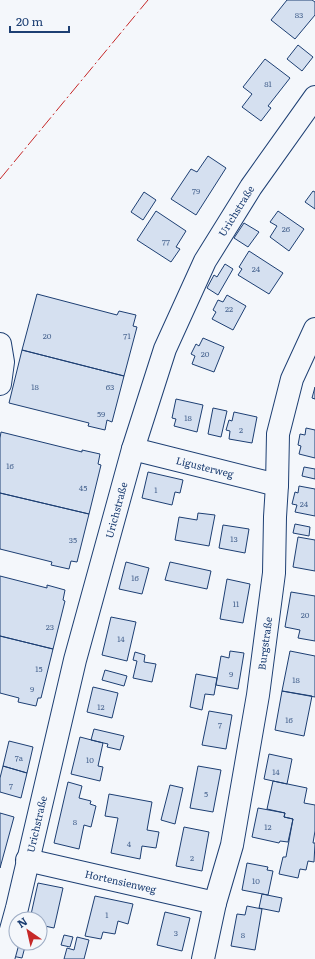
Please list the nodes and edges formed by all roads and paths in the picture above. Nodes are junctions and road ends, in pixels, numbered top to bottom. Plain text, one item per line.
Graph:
1 (315, 97) edge
2 (315, 329) edge
3 (0, 344) edge
4 (0, 384) edge
5 (132, 449) junction
6 (277, 485) junction
7 (27, 860) junction
8 (215, 903) junction
9 (3, 959) edge
10 (203, 959) edge

1 - 5 street, Urichstraße
2 - 6 street, Burgstraße
3 - 4 street
5 - 6 street, Ligusterweg
5 - 7 street, Urichstraße
6 - 8 street, Burgstraße
7 - 8 street, Hortensienweg
7 - 9 street, Urichstraße
8 - 10 street, Burgstraße

